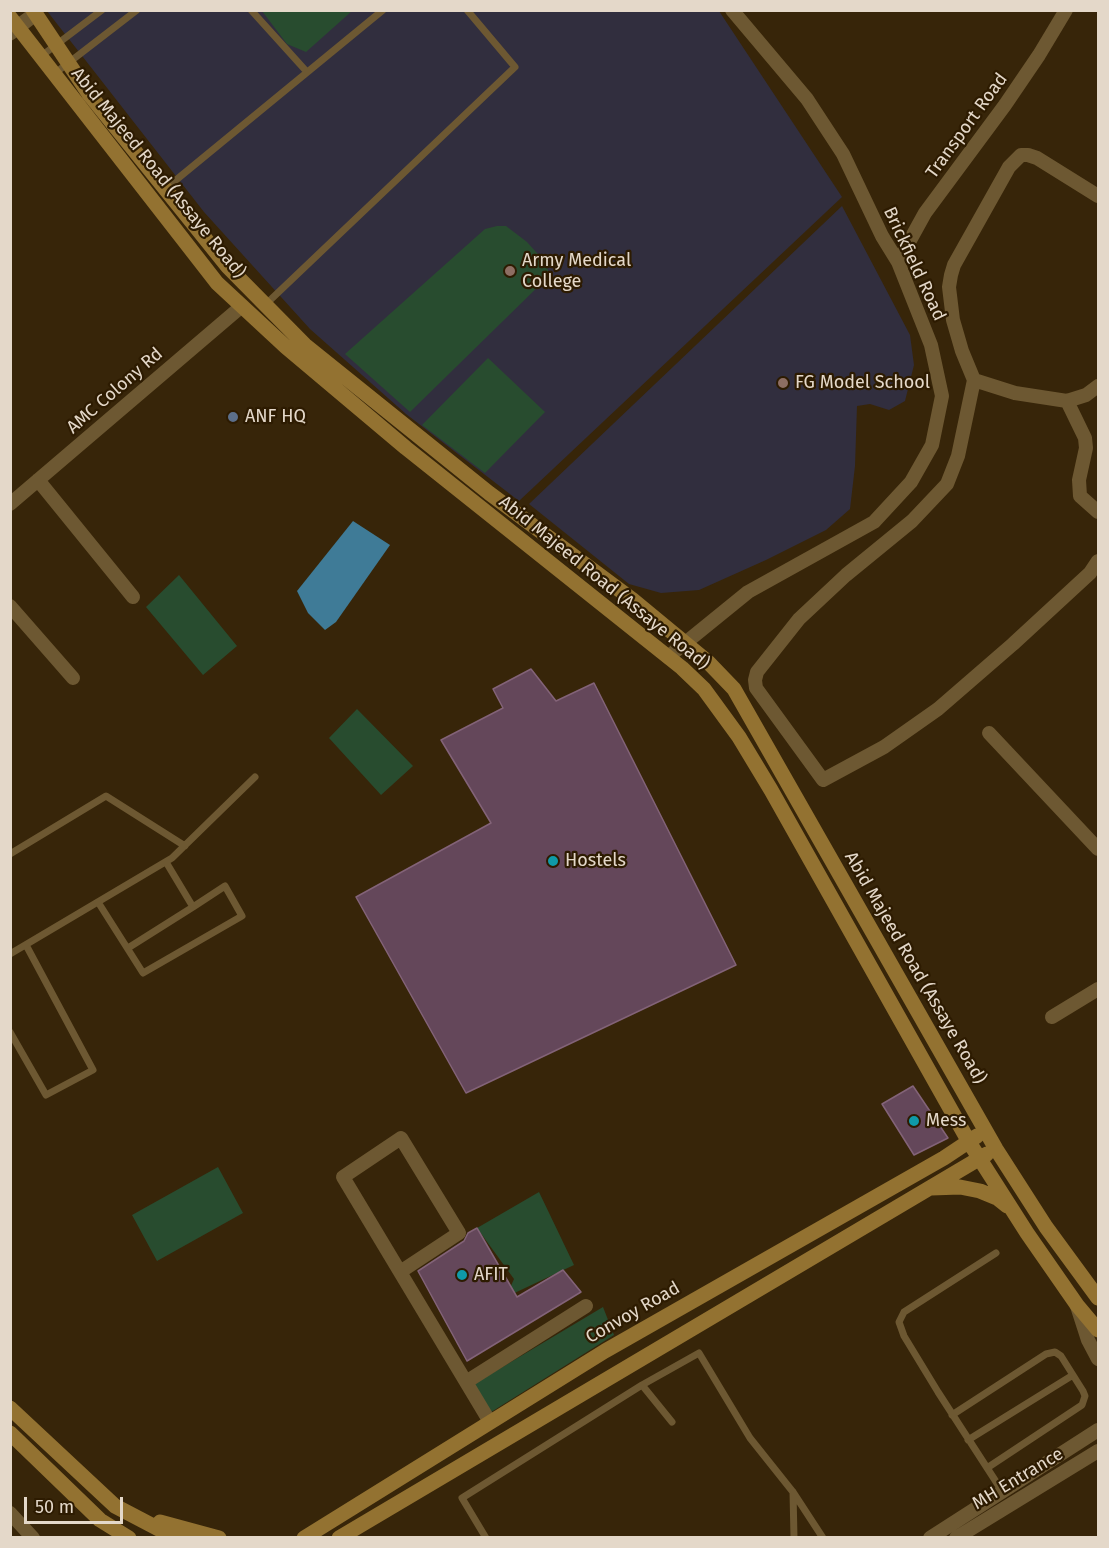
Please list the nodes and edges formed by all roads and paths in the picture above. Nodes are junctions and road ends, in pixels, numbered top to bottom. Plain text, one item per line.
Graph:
1 (102, 10) edge
2 (137, 10) edge
3 (251, 10) edge
4 (383, 10) edge
5 (467, 10) edge
6 (732, 10) edge
7 (1066, 10) edge
8 (34, 12) edge
9 (13, 26) edge
10 (56, 45) junction
11 (40, 57) junction
12 (68, 63) junction
13 (307, 72) junction
14 (54, 74) junction
15 (165, 189) junction
16 (1098, 196) edge
17 (898, 262) junction
18 (265, 305) junction
19 (242, 306) junction
20 (974, 380) junction
21 (1098, 386) edge
22 (1067, 401) junction
23 (38, 480) junction
24 (10, 504) edge
25 (1098, 512) edge
26 (1098, 561) edge
27 (133, 597) dead end
28 (10, 606) edge
29 (685, 643) junction
30 (668, 657) junction
31 (73, 678) dead end
32 (989, 733) dead end
33 (255, 777) dead end
34 (185, 846) junction
35 (1098, 849) edge
36 (10, 854) edge
37 (166, 862) junction
38 (98, 902) junction
39 (193, 907) junction
40 (26, 945) junction
41 (128, 948) junction
42 (10, 954) edge
43 (1098, 989) edge
44 (1052, 1017) dead end
45 (10, 1032) edge
46 (985, 1131) junction
47 (969, 1142) junction
48 (996, 1149) junction
49 (980, 1158) junction
50 (929, 1188) junction
51 (1014, 1212) junction
52 (996, 1253) dead end
53 (400, 1272) junction
54 (1098, 1298) edge
55 (1077, 1305) junction
56 (586, 1306) dead end
57 (1098, 1330) edge
58 (1098, 1359) edge
59 (1072, 1375) junction
60 (466, 1382) junction
61 (642, 1385) junction
62 (10, 1408) edge
63 (952, 1414) junction
64 (490, 1422) junction
65 (672, 1422) dead end
66 (1098, 1430) edge
67 (10, 1433) edge
68 (969, 1440) junction
69 (1098, 1451) edge
70 (987, 1468) junction
71 (1002, 1491) junction
72 (793, 1492) junction
73 (10, 1513) edge
74 (134, 1515) junction
75 (33, 1538) edge
76 (129, 1538) edge
77 (176, 1538) edge
78 (219, 1538) edge
79 (304, 1538) edge
80 (339, 1538) edge
81 (486, 1538) edge
82 (794, 1538) edge
83 (823, 1538) edge
84 (930, 1538) edge
85 (957, 1538) edge

1 - 10 lane
2 - 12 lane
3 - 13 lane
4 - 13 lane
5 - 18 lane
6 - 17 street, Brickfield Road
7 - 17 street, Transport Road
8 - 9 street
8 - 10 main road, Abid Majeed Road (Assaye Road)
9 - 11 main road, Abid Majeed Road (Assaye Road)
10 - 11 lane
10 - 12 main road, Abid Majeed Road (Assaye Road)
11 - 14 main road, Abid Majeed Road (Assaye Road)
12 - 14 lane
12 - 15 main road, Abid Majeed Road (Assaye Road)
13 - 15 lane
14 - 19 main road, Abid Majeed Road (Assaye Road)
15 - 18 main road, Abid Majeed Road (Assaye Road)
16 - 20 street
17 - 29 street, Brickfield Road
18 - 29 main road, Abid Majeed Road (Assaye Road)
19 - 23 street, AMC Colony Rd
19 - 30 main road, Abid Majeed Road (Assaye Road)
20 - 22 street
20 - 26 street
21 - 22 street
22 - 25 street
23 - 24 street, AMC Colony Rd
23 - 27 street
28 - 31 street
29 - 30 street, Brickfield Road
29 - 46 main road, Abid Majeed Road (Assaye Road)
30 - 47 main road, Abid Majeed Road (Assaye Road)
32 - 35 street
33 - 34 lane
34 - 36 lane
34 - 37 lane
37 - 38 lane
37 - 39 lane
38 - 40 lane
38 - 41 lane
39 - 41 lane
39 - 41 lane
40 - 42 lane
40 - 45 lane
43 - 44 street
46 - 47 main road, Convoy Road
46 - 48 main road, Abid Majeed Road (Assaye Road)
47 - 49 main road, Abid Majeed Road (Assaye Road)
47 - 64 main road, Convoy Road
48 - 49 main road
48 - 54 main road, Abid Majeed Road (Assaye Road)
49 - 50 main road
49 - 51 main road, Abid Majeed Road (Assaye Road)
50 - 51 main road
50 - 80 main road
51 - 55 main road, Abid Majeed Road (Assaye Road)
52 - 63 lane
53 - 53 street
53 - 60 street
55 - 57 main road, Abid Majeed Road (Assaye Road)
55 - 58 street
56 - 60 street
59 - 63 lane
59 - 68 lane
59 - 70 lane
60 - 64 street
61 - 65 lane
61 - 72 lane
61 - 81 lane
62 - 74 main road
63 - 68 lane
64 - 79 main road, Convoy Road
66 - 71 street
67 - 76 main road
68 - 70 lane
69 - 85 street, MH Entrance
70 - 71 lane
71 - 84 street
72 - 82 lane
72 - 83 lane
73 - 75 street
74 - 77 main road
74 - 78 main road

